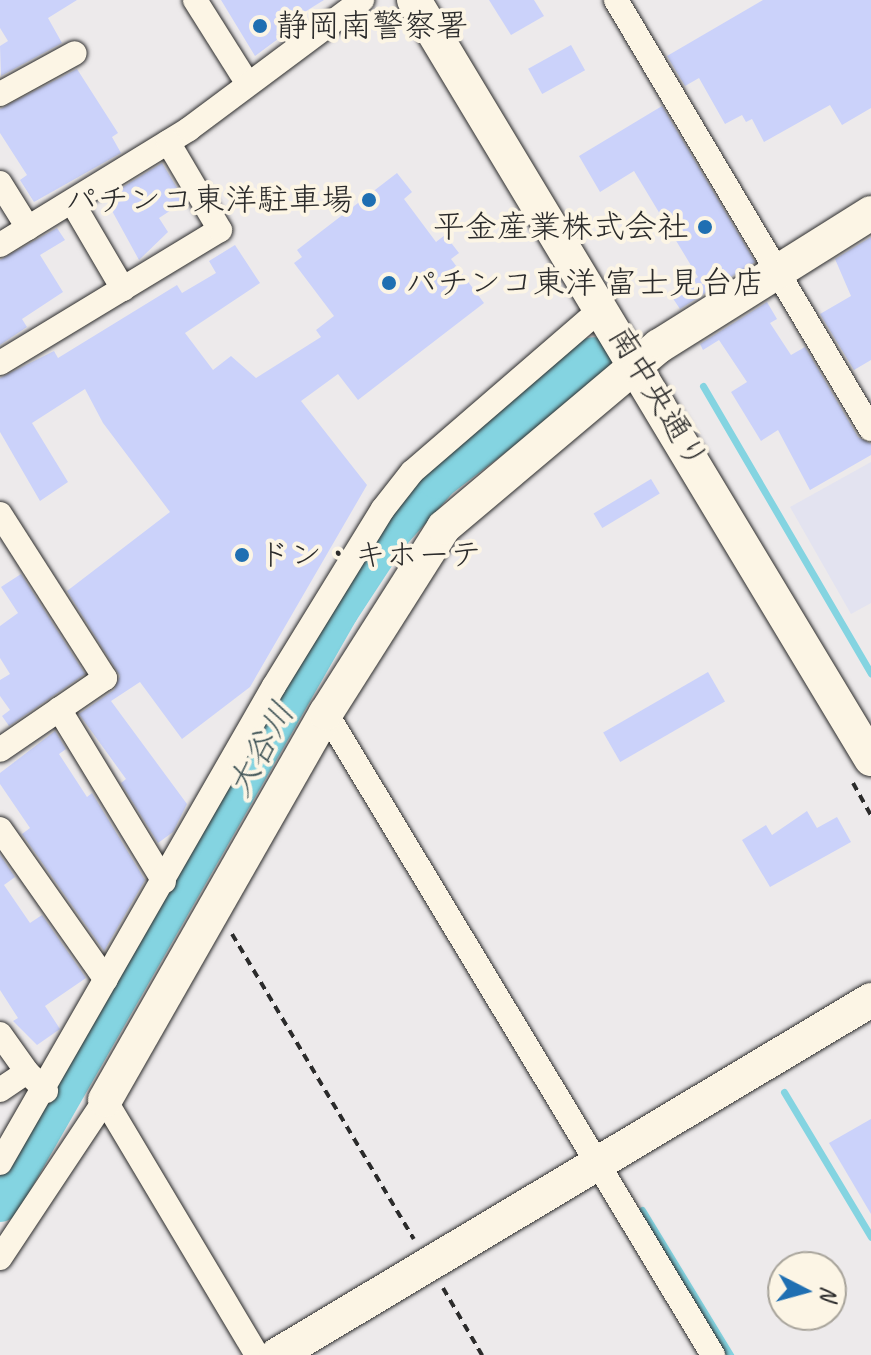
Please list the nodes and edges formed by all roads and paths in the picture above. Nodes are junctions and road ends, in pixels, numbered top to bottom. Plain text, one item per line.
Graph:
1 (195, 0) edge
2 (362, 0) edge
3 (414, 0) edge
4 (616, 0) edge
5 (75, 53) dead end
6 (248, 84) junction
7 (0, 94) edge
8 (168, 142) junction
9 (0, 183) edge
10 (72, 202) junction
11 (871, 213) edge
12 (28, 228) junction
13 (0, 245) edge
14 (779, 269) junction
15 (123, 289) junction
16 (603, 307) junction
17 (0, 363) edge
18 (638, 364) junction
19 (871, 429) edge
20 (0, 514) edge
21 (59, 709) junction
22 (326, 713) junction
23 (0, 750) edge
24 (871, 759) edge
25 (0, 829) edge
26 (164, 882) junction
27 (216, 907) junction
28 (106, 980) junction
29 (871, 1000) edge
30 (0, 1034) edge
31 (27, 1072) junction
32 (0, 1090) edge
33 (46, 1091) junction
34 (105, 1100) junction
35 (597, 1161) junction
36 (0, 1163) edge
37 (0, 1258) edge
38 (428, 1263) junction
39 (257, 1355) edge
40 (277, 1355) edge
41 (482, 1355) edge
42 (713, 1355) edge

1 - 6 street
2 - 6 street
3 - 16 street, 南中央通り
4 - 14 street
5 - 7 street
6 - 8 street
8 - 10 street
8 - 15 street
9 - 12 street
10 - 12 street
10 - 15 street
11 - 14 street
12 - 13 street
14 - 18 street
14 - 19 street
15 - 17 street
16 - 18 street, 南中央通り
16 - 26 street
18 - 22 street
18 - 24 street, 南中央通り
20 - 21 street
21 - 23 street
21 - 26 street
22 - 27 street
22 - 35 street
25 - 28 street
26 - 28 street
27 - 34 street
27 - 38 path
28 - 33 street
29 - 35 street
30 - 31 street
31 - 32 street
31 - 33 street
33 - 36 street
34 - 37 street
34 - 39 street
35 - 38 street
35 - 42 street
38 - 40 street
38 - 41 path

